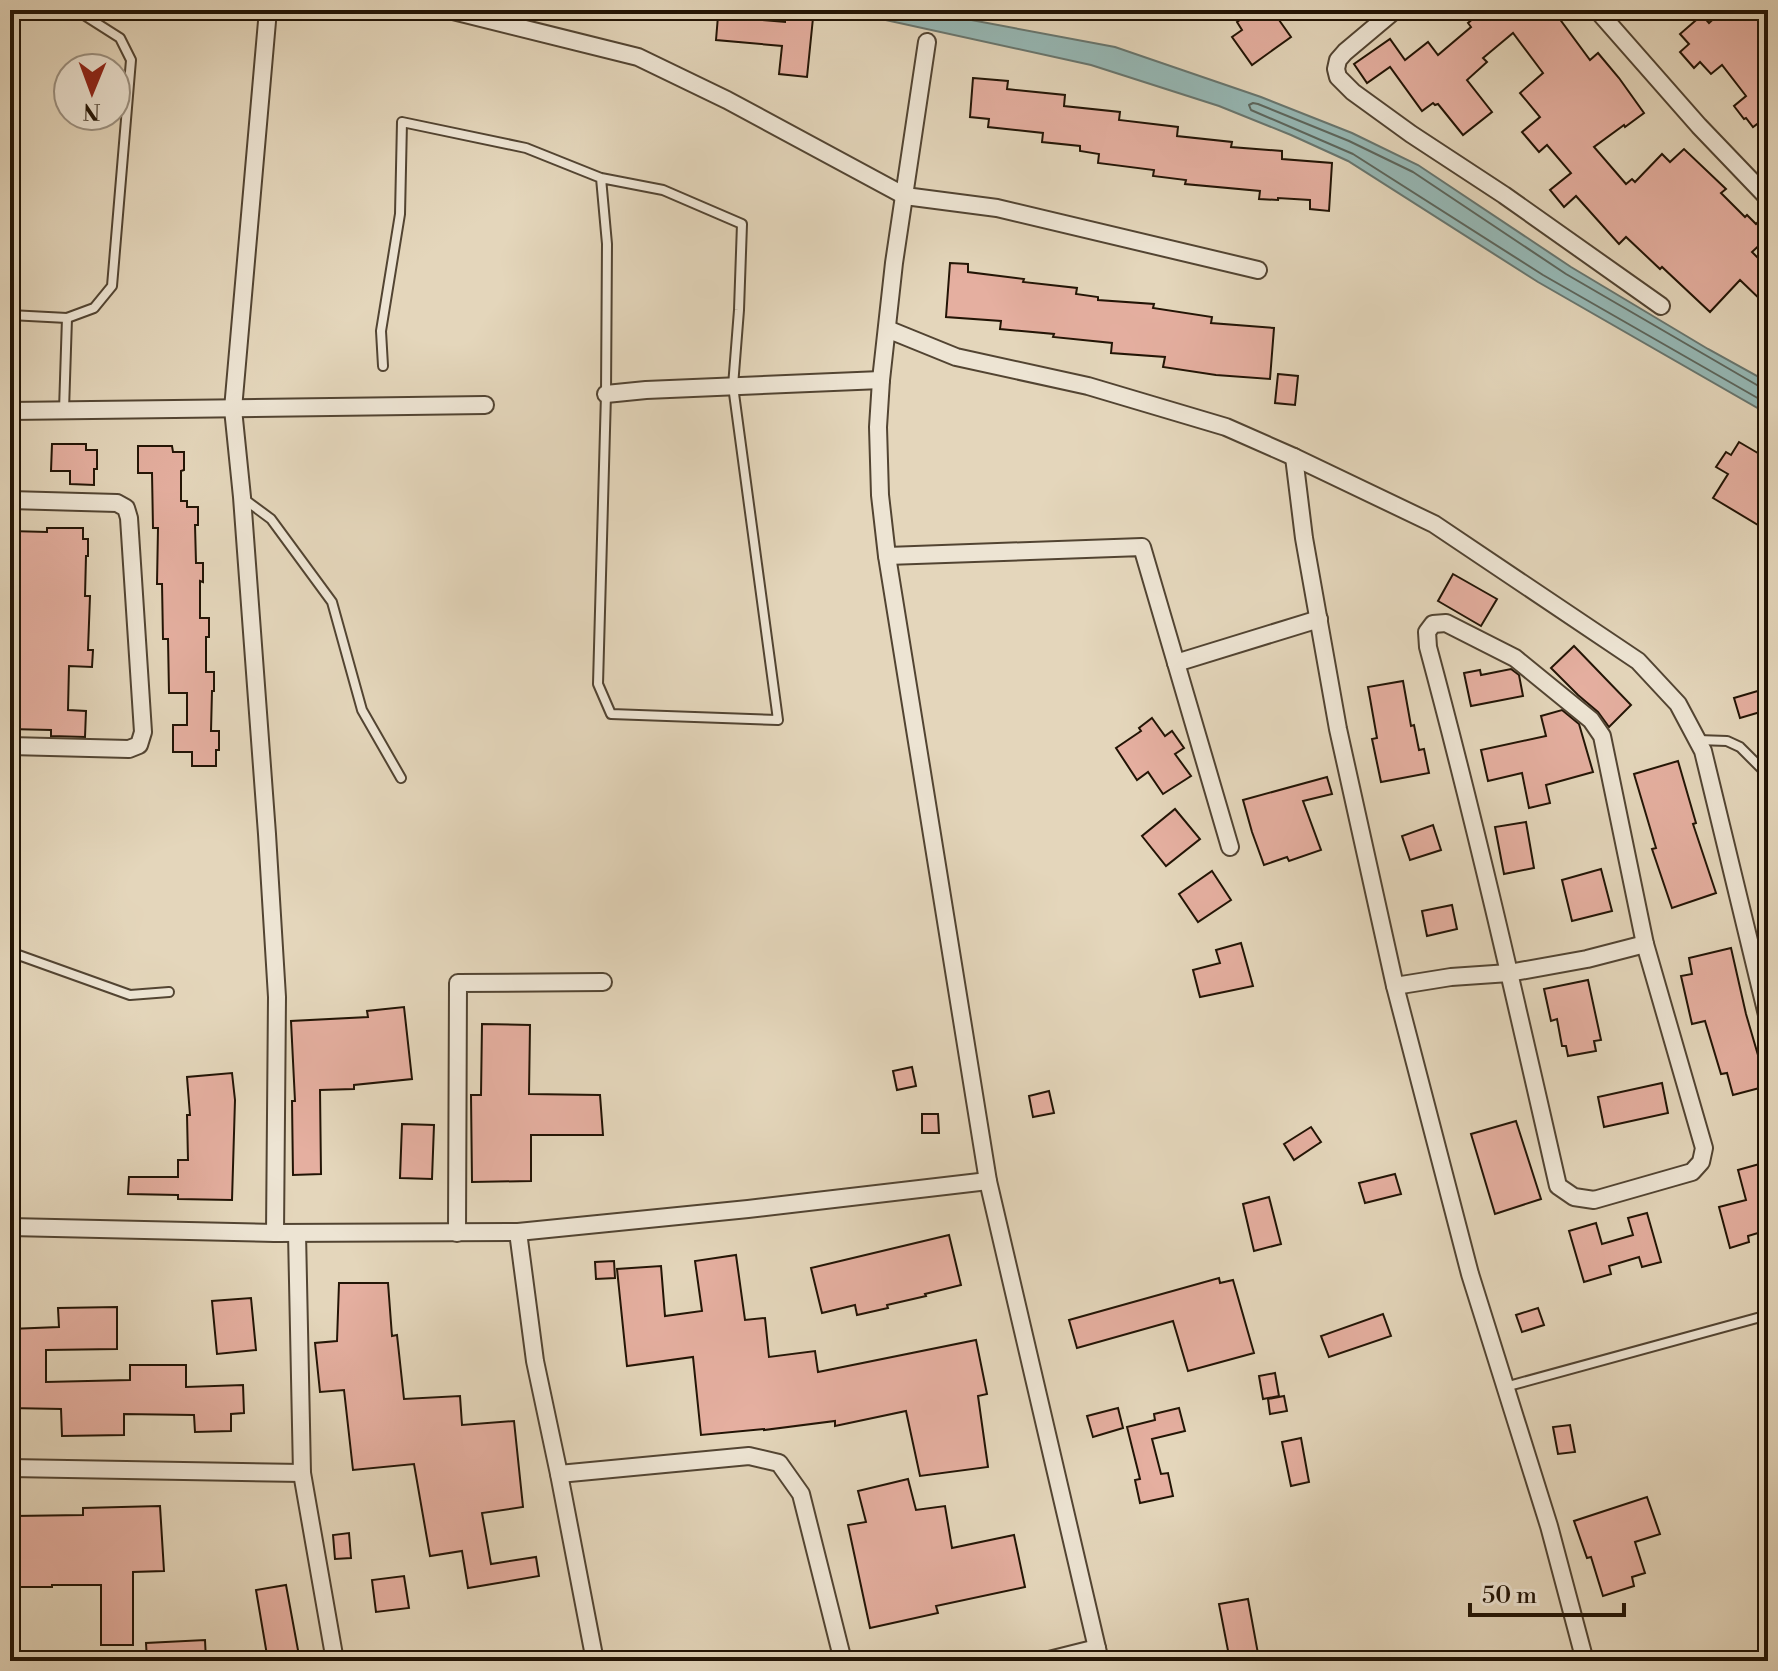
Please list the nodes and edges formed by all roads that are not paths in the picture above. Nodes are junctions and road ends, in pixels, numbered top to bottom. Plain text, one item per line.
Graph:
1 (76, 10) edge
2 (268, 10) edge
3 (449, 10) edge
4 (1054, 10) edge
5 (1076, 10) edge
6 (1395, 10) edge
7 (1597, 10) edge
8 (927, 42) dead end
9 (601, 178) junction
10 (905, 196) junction
11 (1768, 198) edge
12 (1258, 270) dead end
13 (1661, 306) dead end
14 (10, 315) edge
15 (67, 318) junction
16 (887, 329) junction
17 (383, 366) dead end
18 (881, 380) junction
19 (733, 386) junction
20 (606, 394) junction
21 (485, 405) dead end
22 (233, 409) junction
23 (10, 411) edge
24 (64, 411) junction
25 (1294, 457) junction
26 (242, 497) junction
27 (10, 500) edge
28 (887, 556) junction
29 (1319, 619) junction
30 (1176, 663) junction
31 (1698, 740) junction
32 (10, 746) edge
33 (1768, 775) edge
34 (401, 778) dead end
35 (1230, 847) dead end
36 (1645, 944) junction
37 (10, 952) edge
38 (1509, 973) junction
39 (603, 982) dead end
40 (1395, 986) junction
41 (169, 992) dead end
42 (1768, 1019) edge
43 (988, 1181) junction
44 (10, 1227) edge
45 (518, 1232) junction
46 (275, 1233) junction
47 (297, 1233) junction
48 (457, 1233) junction
49 (1768, 1315) edge
50 (1505, 1387) junction
51 (10, 1468) edge
52 (302, 1473) junction
53 (559, 1474) junction
54 (1098, 1654) edge
55 (335, 1661) edge
56 (595, 1661) edge
57 (843, 1661) edge
58 (1045, 1661) edge
59 (1585, 1661) edge

1 - 15 lane
2 - 22 street
3 - 10 street
4 - 5 street
6 - 13 street
7 - 11 street
8 - 10 street
9 - 17 lane
9 - 19 lane
9 - 20 lane
10 - 12 street
10 - 16 street
14 - 15 lane
15 - 24 lane
16 - 18 street
16 - 25 street
18 - 19 street
18 - 28 street
19 - 20 street
19 - 20 lane
21 - 22 street
22 - 24 street
22 - 26 street
23 - 24 street
25 - 29 street
25 - 31 street
26 - 34 lane
26 - 46 street
27 - 32 street
28 - 30 street
28 - 43 street
29 - 30 street
29 - 40 street
30 - 35 street
31 - 33 lane
31 - 42 street
36 - 38 street
36 - 38 street
36 - 38 street
37 - 41 lane
38 - 40 street
39 - 48 street
40 - 50 street
43 - 45 street
43 - 54 street
44 - 46 street
45 - 48 street
45 - 53 street
46 - 47 street
47 - 48 street
47 - 52 street
49 - 50 lane
50 - 59 street
51 - 52 street
52 - 55 street
53 - 56 street
53 - 57 street
54 - 58 street

